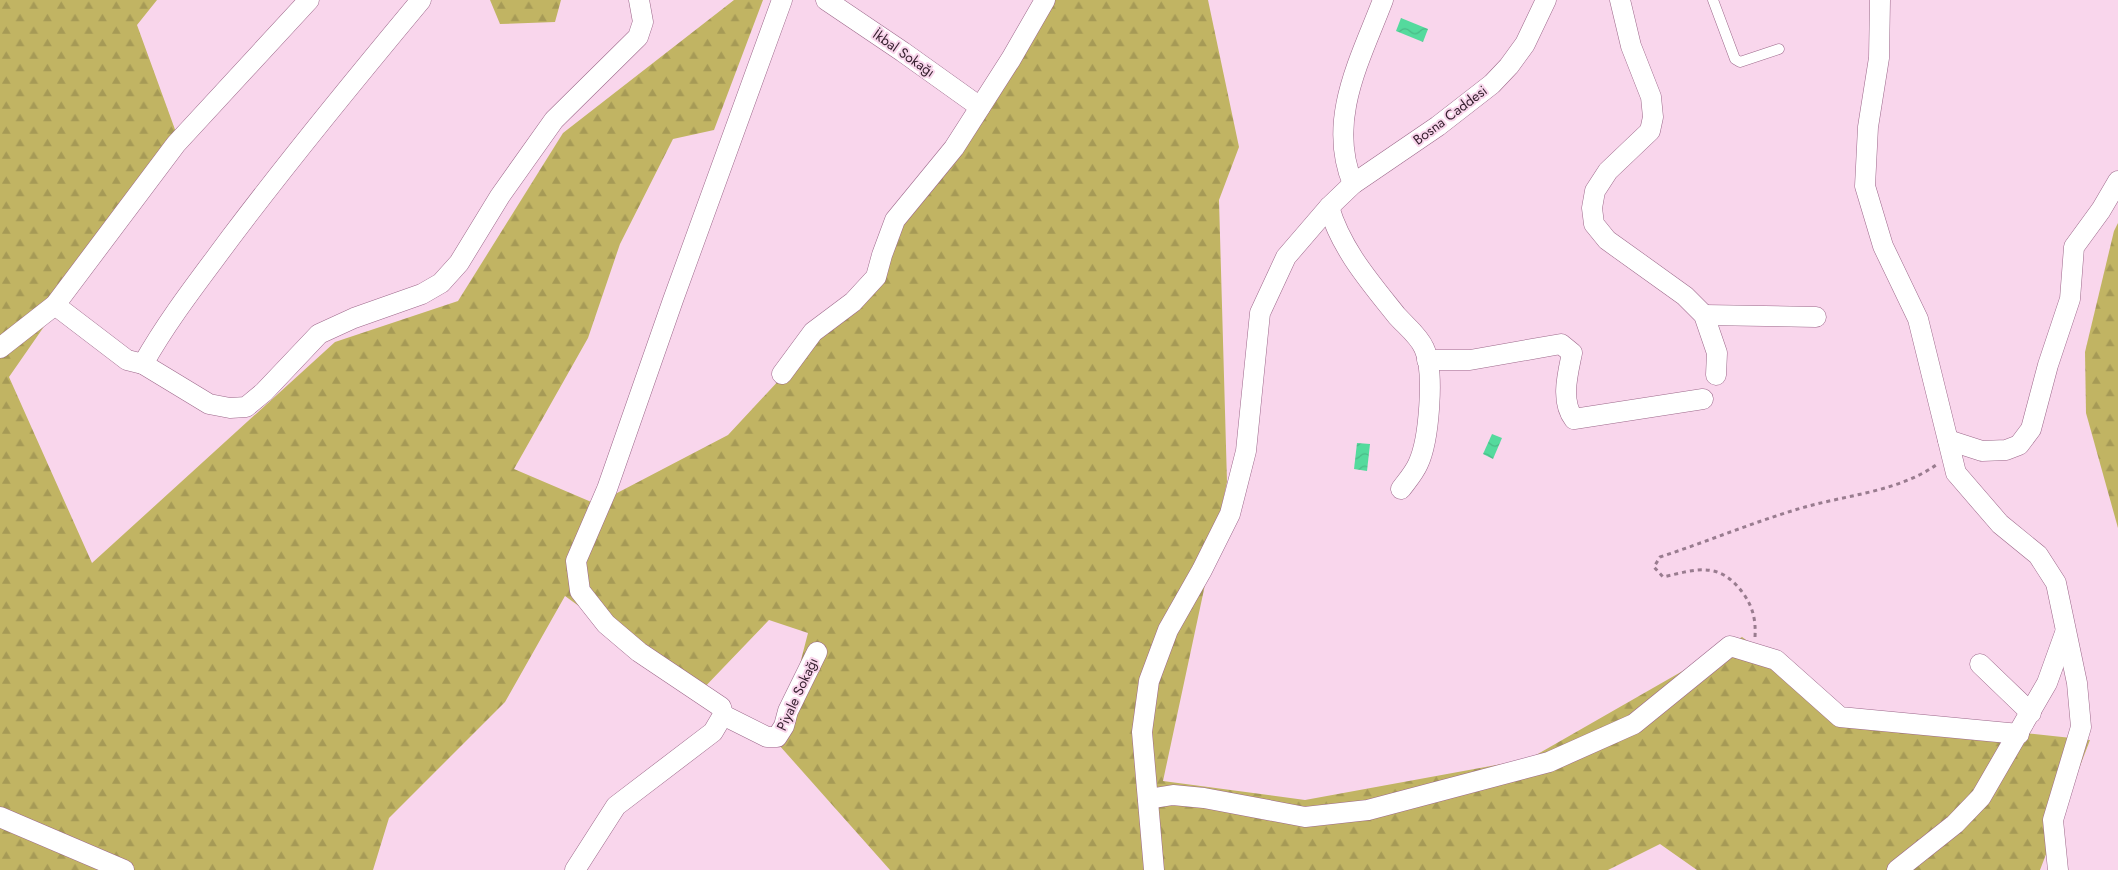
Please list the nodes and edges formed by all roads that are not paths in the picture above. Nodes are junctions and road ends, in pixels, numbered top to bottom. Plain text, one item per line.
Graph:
1 (309, 0) edge
2 (421, 0) edge
3 (639, 0) edge
4 (782, 0) edge
5 (826, 0) edge
6 (1045, 0) edge
7 (1384, 0) edge
8 (1546, 0) edge
9 (1620, 0) edge
10 (1713, 0) edge
11 (1880, 0) edge
12 (1779, 49) dead end
13 (980, 107) junction
14 (2118, 181) edge
15 (1353, 184) junction
16 (1329, 207) junction
17 (55, 304) junction
18 (1704, 315) junction
19 (1816, 317) dead end
20 (0, 348) edge
21 (1427, 360) junction
22 (143, 364) junction
23 (782, 374) dead end
24 (1716, 375) dead end
25 (1703, 399) dead end
26 (1949, 447) junction
27 (1401, 489) dead end
28 (2065, 633) junction
29 (816, 652) dead end
30 (1980, 664) dead end
31 (2031, 713) junction
32 (723, 716) junction
33 (2019, 734) junction
34 (1148, 799) junction
35 (0, 817) edge
36 (124, 870) edge
37 (575, 870) edge
38 (1154, 870) edge
39 (1897, 870) edge
40 (2058, 870) edge

1 - 17 street
2 - 22 street
3 - 22 street
4 - 32 street
5 - 13 street, İkbal Sokağı
6 - 13 street
7 - 15 street
8 - 15 street, Bosna Caddesi
9 - 18 street
10 - 12 lane
11 - 26 street
13 - 23 street
14 - 26 street
15 - 16 street, Bosna Caddesi
16 - 21 street
16 - 34 street, Bosna Caddesi
17 - 20 street
17 - 22 street
18 - 19 street
18 - 24 street
21 - 25 street
21 - 27 street
26 - 28 street
28 - 31 street
28 - 40 street
29 - 32 street, Piyale Sokağı
30 - 31 street
31 - 33 street
32 - 37 street
33 - 34 street
33 - 39 street
34 - 38 street, Bosna Caddesi
35 - 36 street

